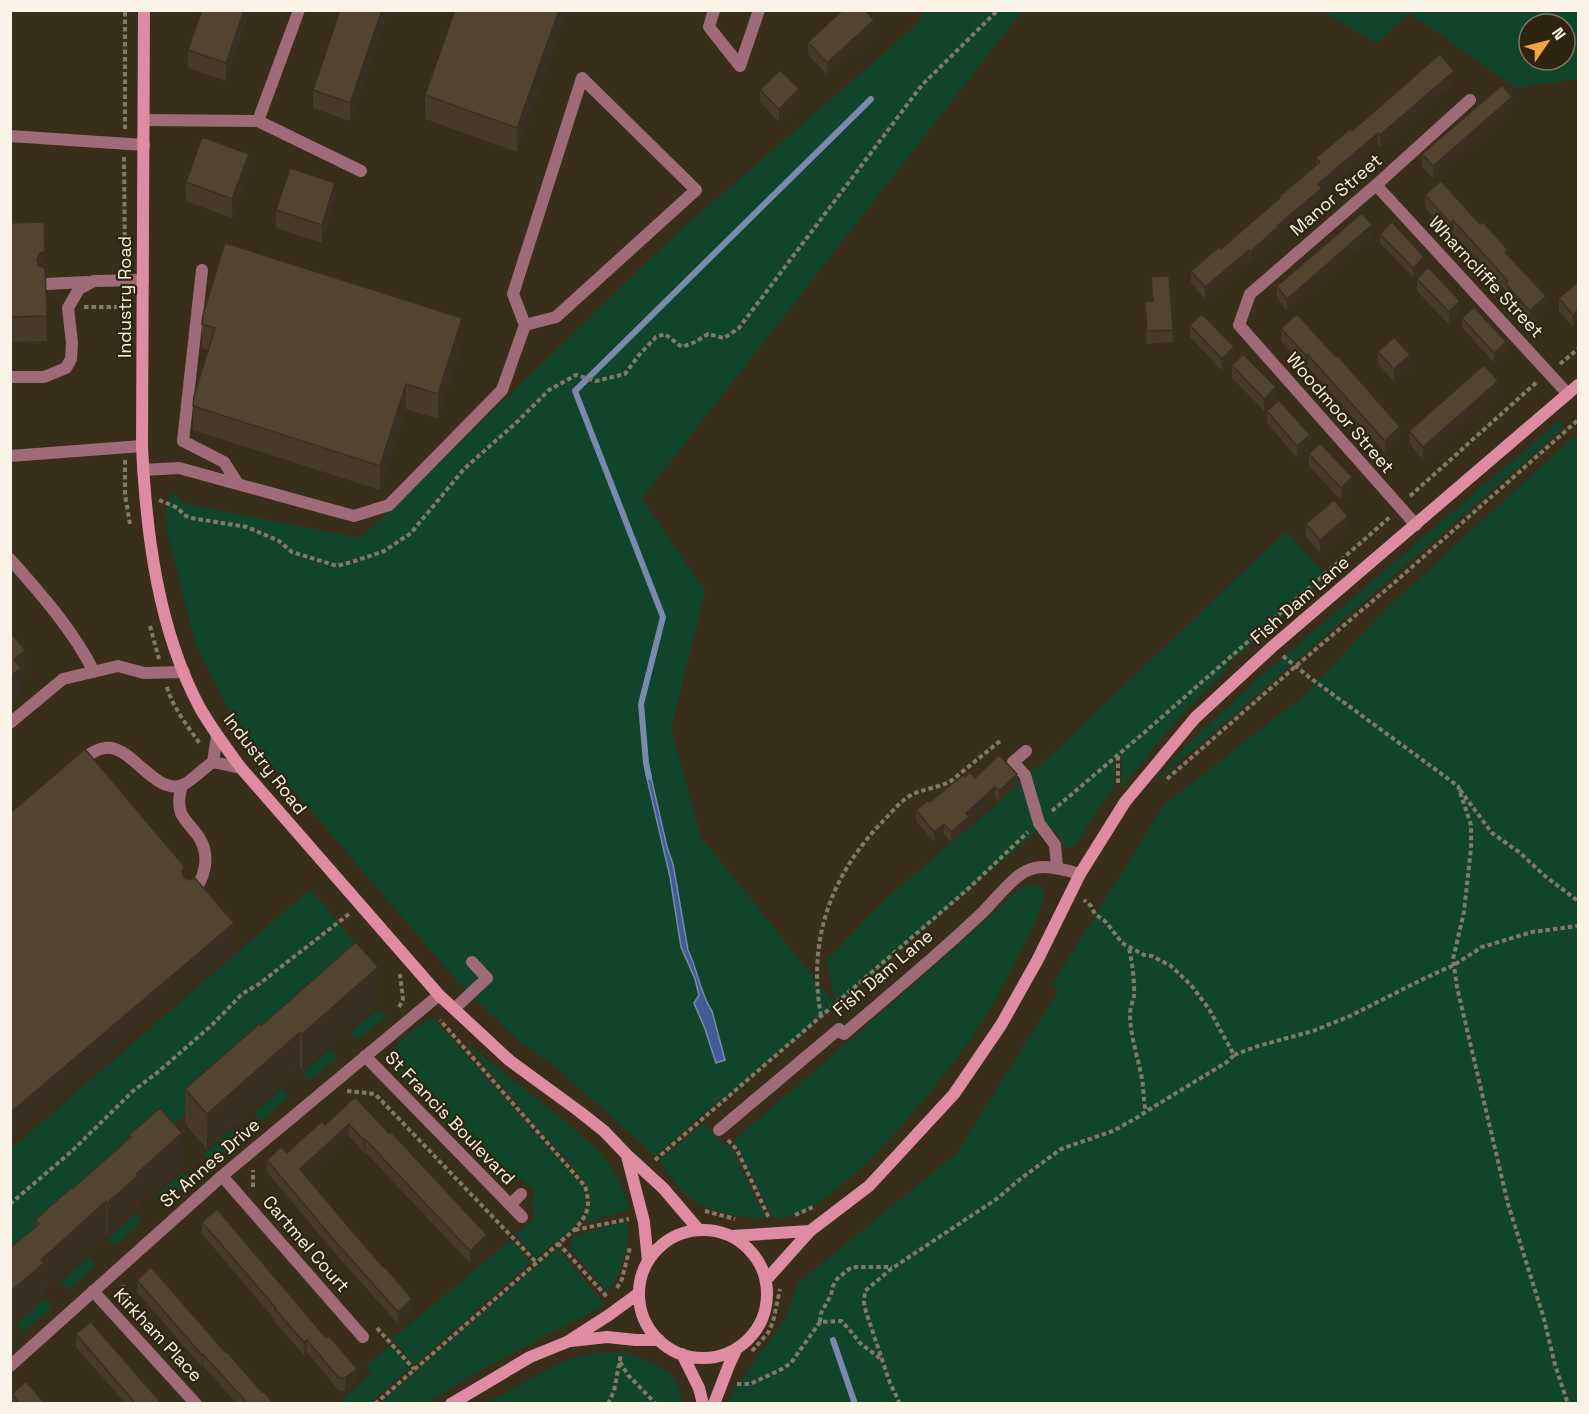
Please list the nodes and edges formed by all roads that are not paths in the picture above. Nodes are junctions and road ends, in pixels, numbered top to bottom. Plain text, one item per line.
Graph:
1 (144, 10) edge
2 (299, 10) edge
3 (714, 10) edge
4 (759, 10) edge
5 (1470, 100) dead end
6 (144, 120) junction
7 (258, 121) junction
8 (10, 136) edge
9 (144, 145) junction
10 (361, 171) dead end
11 (1376, 184) junction
12 (202, 270) dead end
13 (143, 280) junction
14 (94, 282) junction
15 (45, 284) edge
16 (525, 325) junction
17 (1239, 325) joint
18 (10, 377) edge
19 (1578, 385) edge
20 (1568, 394) junction
21 (142, 446) junction
22 (10, 456) edge
23 (143, 470) junction
24 (238, 484) junction
25 (1416, 525) junction
26 (10, 559) edge
27 (94, 672) junction
28 (183, 672) junction
29 (10, 723) edge
30 (217, 736) junction
31 (1026, 751) dead end
32 (213, 762) junction
33 (241, 768) junction
34 (67, 770) edge
35 (183, 785) junction
36 (1057, 867) junction
37 (1080, 874) junction
38 (190, 896) edge
39 (472, 962) dead end
40 (439, 995) junction
41 (454, 1009) junction
42 (365, 1056) junction
43 (719, 1130) road end
44 (627, 1155) junction
45 (222, 1176) junction
46 (520, 1194) dead end
47 (510, 1205) junction
48 (522, 1217) dead end
49 (699, 1230) junction
50 (810, 1231) junction
51 (731, 1236) junction
52 (648, 1262) junction
53 (766, 1280) junction
54 (93, 1291) junction
55 (639, 1293) junction
56 (363, 1337) dead end
57 (659, 1340) junction
58 (567, 1342) junction
59 (737, 1348) junction
60 (682, 1354) junction
61 (10, 1366) edge
62 (196, 1404) edge
63 (451, 1404) edge
64 (703, 1404) edge
65 (714, 1404) edge

1 - 6 street, Industry Road
2 - 7 street
3 - 4 street
5 - 11 street, Manor Street
6 - 7 street
6 - 9 street, Industry Road
7 - 10 street
8 - 9 street
9 - 13 street, Industry Road
11 - 17 street, Manor Street
11 - 20 street, Wharncliffe Street
12 - 24 street
13 - 14 street
13 - 21 street, Industry Road
14 - 15 street
14 - 18 street
16 - 16 street
16 - 24 street
17 - 25 street, Woodmoor Street
19 - 20 street, Fish Dam Lane
20 - 25 street, Fish Dam Lane
21 - 22 street
21 - 23 street, Industry Road
23 - 24 street
23 - 28 street, Industry Road
25 - 37 street, Fish Dam Lane
26 - 27 street
27 - 28 street
27 - 29 street
28 - 30 street, Industry Road
30 - 32 street
30 - 33 street, Industry Road
31 - 36 street
32 - 33 street
32 - 35 street
33 - 40 street, Industry Road
34 - 35 street
35 - 38 street
36 - 37 street, Fish Dam Lane
36 - 43 street, Fish Dam Lane
37 - 50 street, Fish Dam Lane
39 - 41 street
40 - 41 street, Industry Road
40 - 42 street, St Annes Drive
41 - 44 street, Industry Road
42 - 45 street, St Annes Drive
42 - 47 street, St Francis Boulevard
44 - 49 street, Industry Road
44 - 52 street, Industry Road
45 - 54 street, St Annes Drive
45 - 56 street, Cartmel Court
46 - 47 street, St Francis Boulevard
47 - 48 street, St Francis Boulevard
49 - 51 street
49 - 52 street
50 - 51 street
50 - 53 street, Fish Dam Lane
51 - 53 street
52 - 55 street
53 - 59 street
54 - 61 street, St Annes Drive
54 - 62 street, Kirkham Place
55 - 57 street
55 - 58 street
57 - 58 street
57 - 60 street
58 - 63 street
59 - 60 street
59 - 65 street
60 - 64 street

